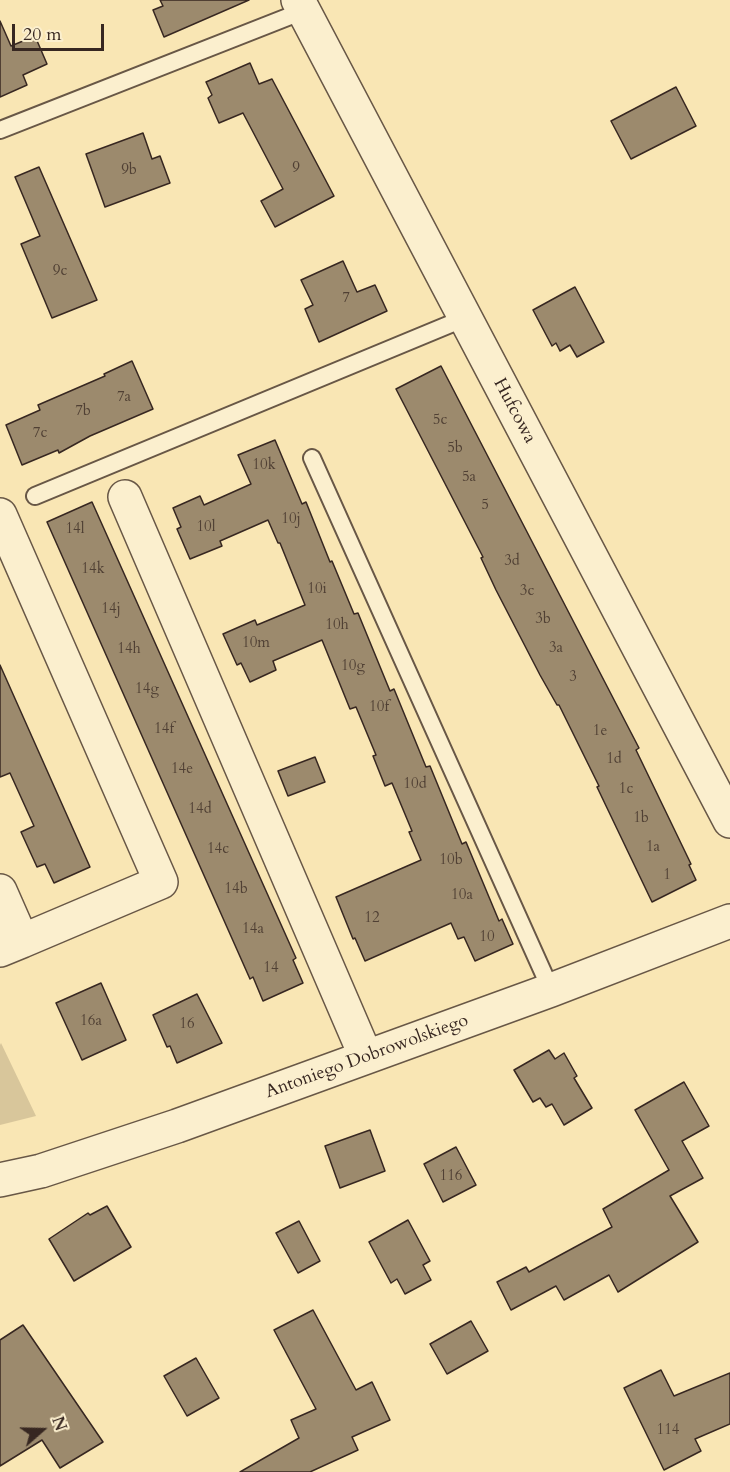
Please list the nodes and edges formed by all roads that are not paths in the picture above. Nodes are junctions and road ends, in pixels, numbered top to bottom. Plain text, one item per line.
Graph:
1 (301, 5) edge
2 (0, 130) edge
3 (465, 318) junction
4 (312, 458) dead end
5 (34, 496) dead end
6 (125, 497) dead end
7 (0, 515) edge
8 (730, 821) edge
9 (0, 891) edge
10 (730, 921) edge
11 (11, 946) edge
12 (551, 990) junction
13 (366, 1057) junction
14 (0, 1180) edge

1 - 2 lane
1 - 3 street, Hufcowa
3 - 5 lane
3 - 8 street, Hufcowa
4 - 12 lane
6 - 13 street
7 - 11 street
9 - 11 street
10 - 12 street, Antoniego Dobrowolskiego
12 - 13 street, Antoniego Dobrowolskiego
13 - 14 street, Antoniego Dobrowolskiego

